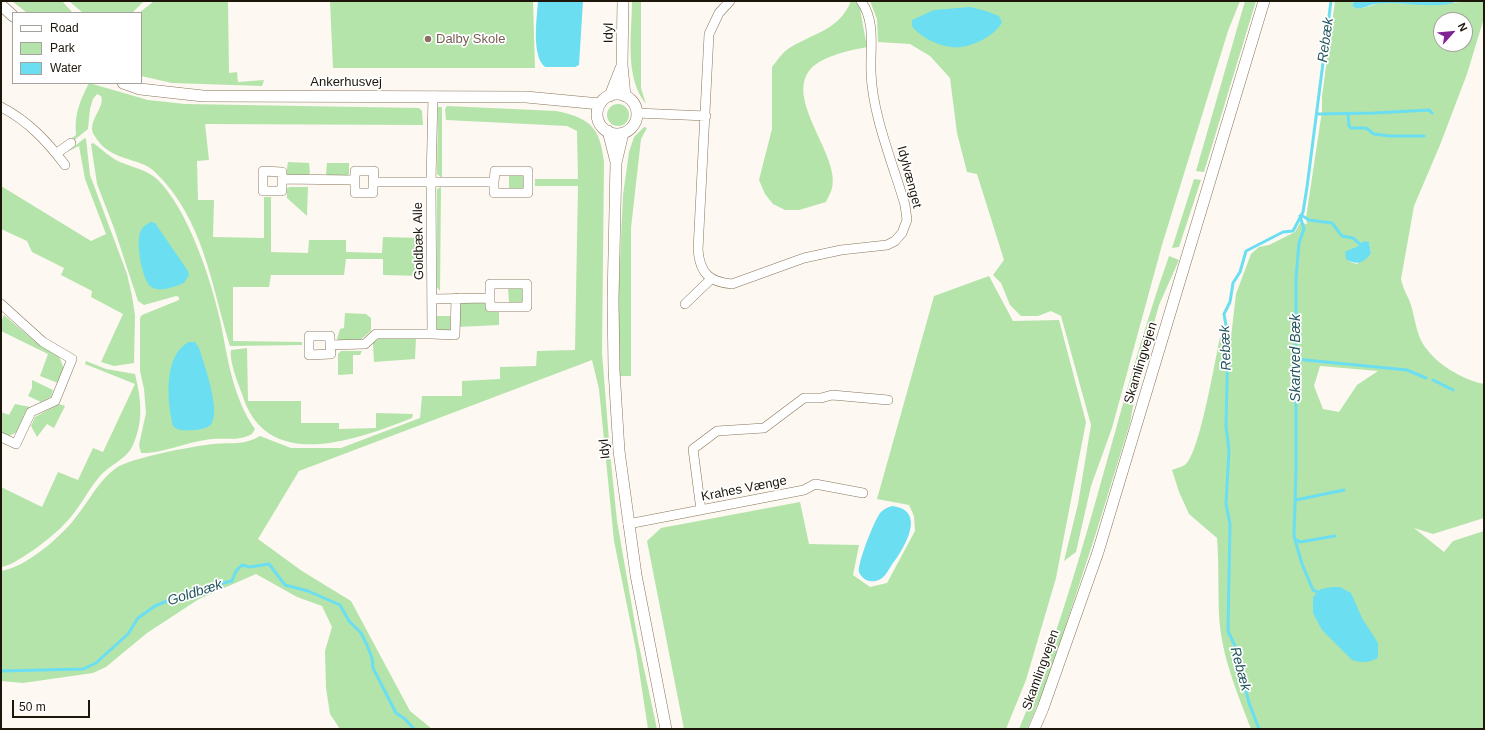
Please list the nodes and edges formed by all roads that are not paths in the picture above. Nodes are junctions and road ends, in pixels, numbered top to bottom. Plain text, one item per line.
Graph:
1 (624, 1) edge
2 (730, 1) edge
3 (861, 1) edge
4 (1264, 1) edge
5 (1, 5) edge
6 (12, 15) edge
7 (622, 65) junction
8 (125, 84) edge
9 (433, 96) junction
10 (610, 96) junction
11 (625, 96) junction
12 (571, 101) junction
13 (600, 104) junction
14 (1, 107) edge
15 (637, 113) junction
16 (598, 115) junction
17 (706, 116) junction
18 (608, 131) junction
19 (623, 133) junction
20 (71, 144) dead end
21 (57, 153) junction
22 (616, 163) junction
23 (66, 165) dead end
24 (282, 179) dead end
25 (355, 180) junction
26 (373, 182) junction
27 (431, 182) junction
28 (494, 182) dead end
29 (711, 279) junction
30 (456, 298) junction
31 (490, 298) junction
32 (433, 299) junction
33 (1, 304) edge
34 (685, 304) dead end
35 (432, 334) junction
36 (330, 345) dead end
37 (888, 400) dead end
38 (1, 437) edge
39 (863, 493) dead end
40 (701, 510) junction
41 (628, 524) junction
42 (666, 729) edge
43 (1034, 729) edge

1 - 7 street, Idyl
2 - 17 street
3 - 29 street, Idylvænget
4 - 43 street, Skamlingvejen
5 - 6 street
7 - 10 street, Idyl
7 - 11 street, Idyl
8 - 9 street, Ankerhusvej
9 - 12 street, Ankerhusvej
9 - 27 street, Goldbæk Alle
10 - 11 street
10 - 13 street
11 - 15 street
12 - 13 street, Ankerhusvej
12 - 16 street, Ankerhusvej
13 - 16 street
14 - 21 street
15 - 17 street
15 - 19 street
16 - 18 street
17 - 29 street
18 - 19 street
18 - 22 street, Idyl
19 - 22 street, Idyl
20 - 21 street
21 - 23 street
22 - 41 street, Idyl
24 - 25 street
25 - 26 street
25 - 26 street
26 - 27 street
27 - 28 street
27 - 32 street, Goldbæk Alle
29 - 34 street
30 - 31 street
30 - 32 street
30 - 35 street
31 - 31 street
32 - 35 street, Goldbæk Alle
33 - 38 street
35 - 36 street
37 - 40 street
39 - 40 street, Krahes Vænge
40 - 41 street, Krahes Vænge
41 - 42 street, Idyl

